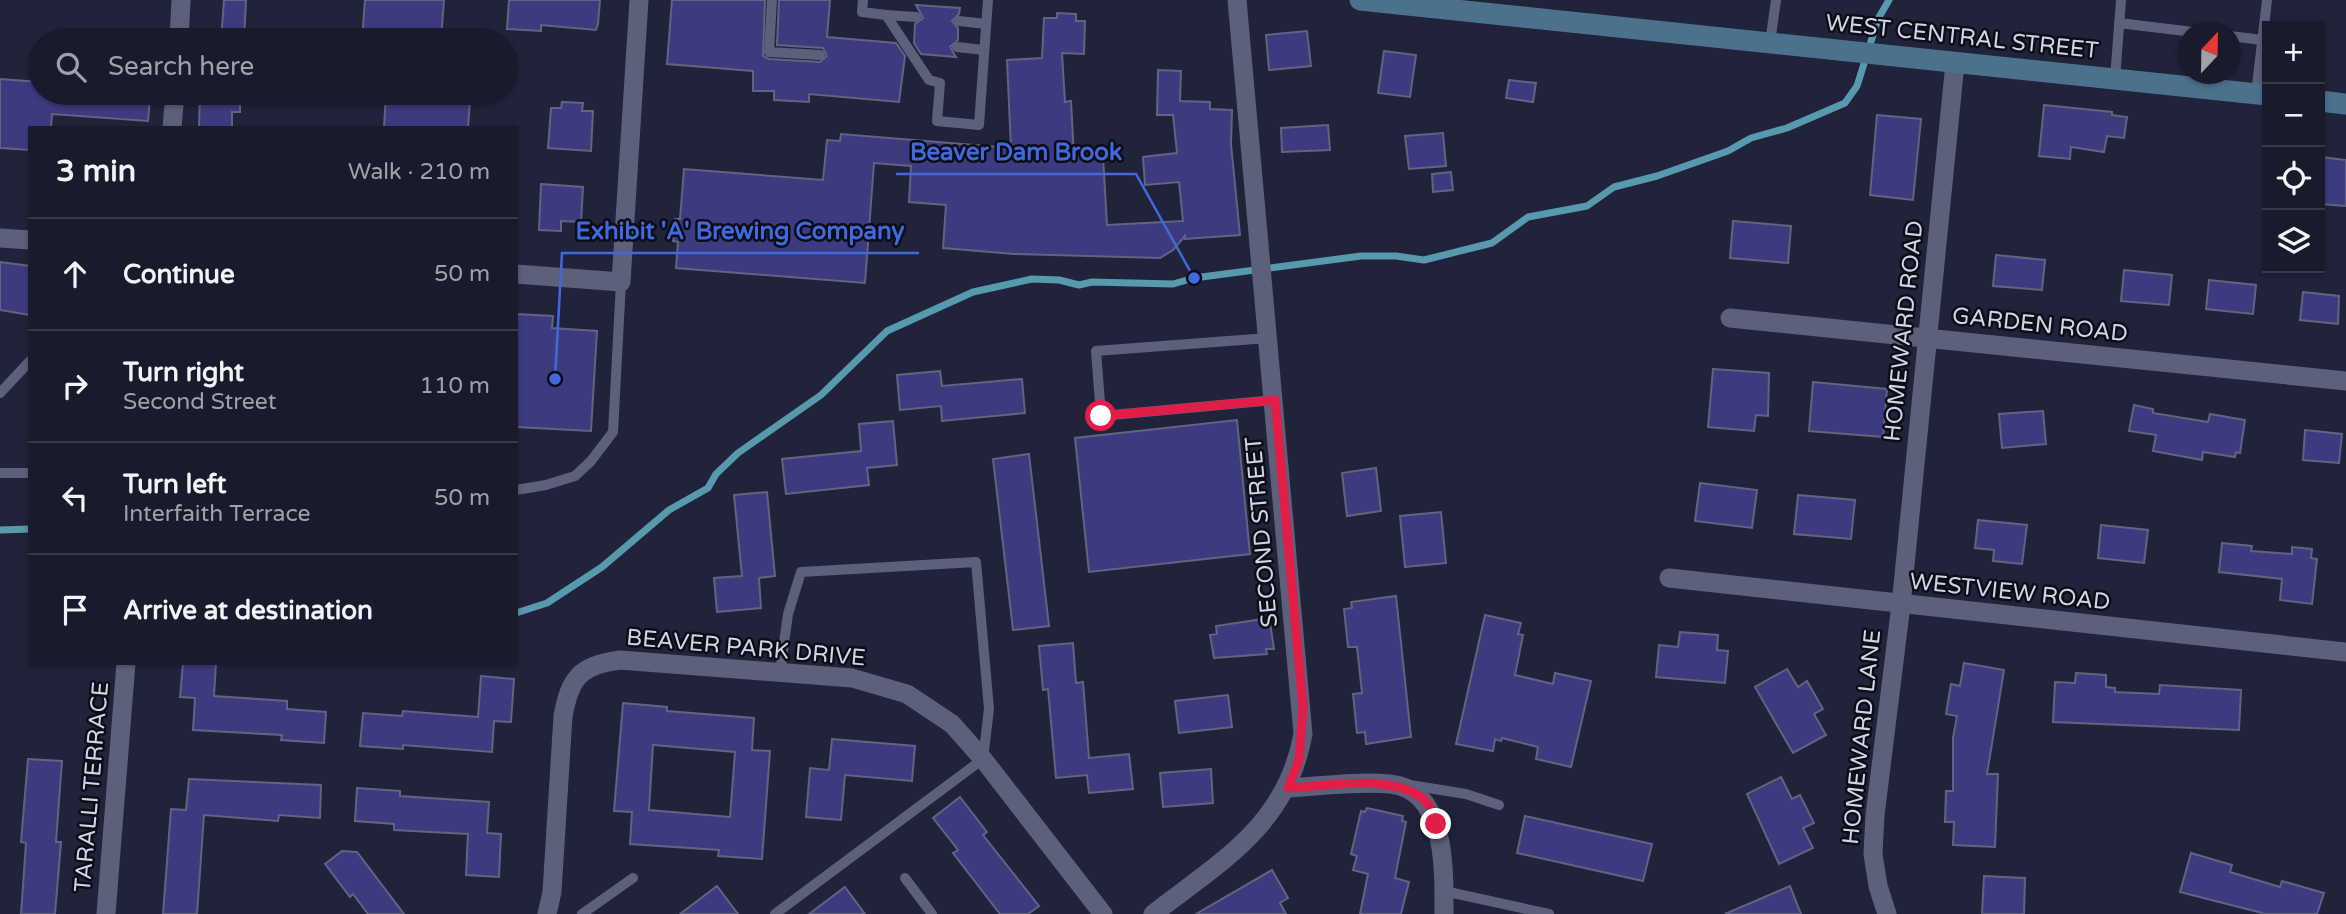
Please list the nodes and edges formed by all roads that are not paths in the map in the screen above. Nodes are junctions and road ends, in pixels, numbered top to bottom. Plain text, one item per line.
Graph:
1 (181, 0) edge
2 (639, 0) edge
3 (772, 0) edge
4 (863, 0) edge
5 (988, 0) edge
6 (1237, 0) edge
7 (1360, 0) edge
8 (1776, 0) edge
9 (2121, 0) edge
10 (2267, 0) edge
11 (886, 15) junction
12 (916, 18) dead end
13 (2264, 21) edge
14 (959, 22) dead end
15 (2119, 23) junction
16 (986, 24) junction
17 (180, 28) edge
18 (2178, 30) edge
19 (2241, 37) edge
20 (2262, 40) edge
21 (1770, 43) junction
22 (957, 47) dead end
23 (984, 50) junction
24 (820, 55) dead end
25 (1955, 63) junction
26 (2115, 79) junction
27 (2262, 95) edge
28 (2325, 102) edge
29 (2346, 104) edge
30 (174, 105) edge
31 (172, 126) edge
32 (0, 238) edge
33 (28, 240) edge
34 (518, 274) edge
35 (621, 282) junction
36 (1730, 318) dead end
37 (1269, 338) junction
38 (1927, 338) junction
39 (28, 363) edge
40 (2346, 382) edge
41 (0, 393) edge
42 (1275, 400) junction
43 (0, 472) edge
44 (28, 472) edge
45 (518, 490) edge
46 (1669, 578) dead end
47 (1901, 605) junction
48 (2346, 652) edge
49 (126, 665) edge
50 (780, 672) junction
51 (983, 759) junction
52 (1392, 784) junction
53 (1288, 788) junction
54 (1499, 805) dead end
55 (633, 878) dead end
56 (905, 878) dead end
57 (1444, 891) junction
58 (106, 914) edge
59 (547, 914) edge
60 (582, 914) edge
61 (775, 914) edge
62 (932, 914) edge
63 (1103, 914) edge
64 (1153, 914) edge
65 (1444, 914) edge
66 (1549, 914) edge
67 (1887, 914) edge

1 - 17 street
2 - 35 street
3 - 24 lane
4 - 11 lane
5 - 16 lane
6 - 37 street, SECOND STREET
7 - 21 main road, WEST CENTRAL STREET
8 - 21 lane
9 - 15 lane
10 - 13 lane
11 - 12 lane
11 - 23 lane
14 - 16 lane
15 - 18 lane
15 - 26 lane
16 - 23 lane
19 - 20 lane
21 - 25 main road, WEST CENTRAL STREET
22 - 23 lane
25 - 26 main road, WEST CENTRAL STREET
25 - 38 street, HOMEWARD ROAD
26 - 27 main road, WEST CENTRAL STREET
28 - 29 main road
30 - 31 street
32 - 33 street
34 - 35 street
35 - 45 lane
36 - 38 street, GARDEN ROAD
37 - 42 street, SECOND STREET
37 - 42 lane
38 - 40 street, GARDEN ROAD
38 - 47 street, HOMEWARD ROAD
39 - 41 lane
42 - 53 street, SECOND STREET
43 - 44 lane
46 - 47 street, WESTVIEW ROAD
47 - 48 street, WESTVIEW ROAD
47 - 67 street, HOMEWARD LANE
49 - 58 street, TARALLI TERRACE
50 - 51 street, BEAVER PARK DRIVE
50 - 51 lane
50 - 59 street, BEAVER PARK DRIVE
51 - 61 lane
51 - 63 street, BEAVER PARK DRIVE
52 - 53 street
52 - 54 lane
52 - 57 street
53 - 64 street, SECOND STREET
55 - 60 lane
56 - 62 lane
57 - 65 street
57 - 66 lane

